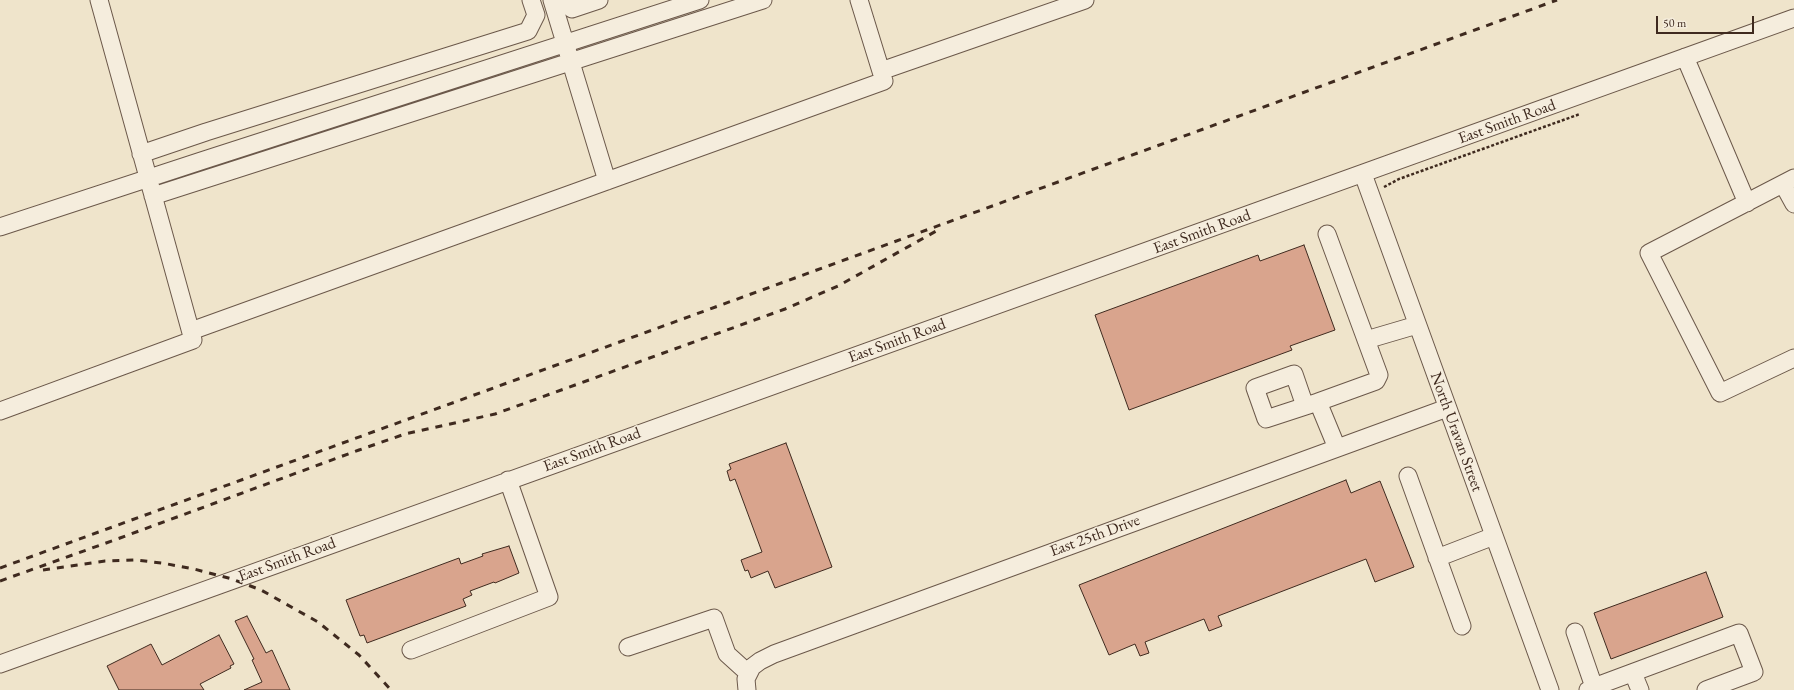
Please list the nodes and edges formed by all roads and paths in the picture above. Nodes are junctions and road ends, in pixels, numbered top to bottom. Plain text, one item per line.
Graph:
1 (99, 0) edge
2 (531, 0) edge
3 (552, 0) edge
4 (569, 0) edge
5 (599, 0) edge
6 (700, 0) edge
7 (763, 0) edge
8 (859, 0) edge
9 (1085, 0) edge
10 (1794, 18) edge
11 (566, 43) junction
12 (1685, 57) junction
13 (570, 62) junction
14 (881, 71) junction
15 (1580, 114) dead end
16 (141, 154) junction
17 (1363, 174) junction
18 (148, 178) junction
19 (607, 181) junction
20 (1789, 181) edge
21 (1384, 187) dead end
22 (152, 196) junction
23 (1747, 203) junction
24 (1794, 204) edge
25 (0, 227) edge
26 (1327, 234) dead end
27 (1417, 324) junction
28 (191, 331) junction
29 (1366, 340) junction
30 (1794, 358) edge
31 (1447, 408) junction
32 (0, 411) edge
33 (1336, 448) junction
34 (1408, 476) dead end
35 (508, 480) junction
36 (1494, 536) junction
37 (1437, 558) junction
38 (1462, 626) dead end
39 (1575, 632) dead end
40 (628, 647) dead end
41 (411, 650) dead end
42 (0, 664) edge
43 (748, 673) junction
44 (1633, 673) junction
45 (1591, 689) edge
46 (747, 690) edge
47 (1550, 690) edge
48 (1640, 690) edge
49 (1706, 690) edge

1 - 16 street
2 - 16 street
3 - 11 street
4 - 5 street
6 - 11 street
7 - 13 street
8 - 14 street
9 - 14 street
10 - 12 street, East Smith Road
11 - 13 street
11 - 18 street
12 - 17 street, East Smith Road
12 - 23 street
13 - 19 street
13 - 22 street
14 - 19 street
15 - 21 path
16 - 18 street
17 - 27 street, North Uravan Street
17 - 35 street, East Smith Road
18 - 22 street
18 - 25 street
19 - 28 street
20 - 23 street
20 - 24 street
22 - 28 street
23 - 30 street
26 - 29 street
27 - 29 street
27 - 31 street, North Uravan Street
28 - 32 street
29 - 33 street
31 - 33 street, East 25th Drive
31 - 36 street, North Uravan Street
33 - 43 street, East 25th Drive
34 - 37 street
35 - 41 street
35 - 42 street, East Smith Road
36 - 37 street
36 - 47 street, North Uravan Street
37 - 38 street
39 - 45 street
40 - 43 street
43 - 46 street
44 - 45 street
44 - 48 street
44 - 49 street

